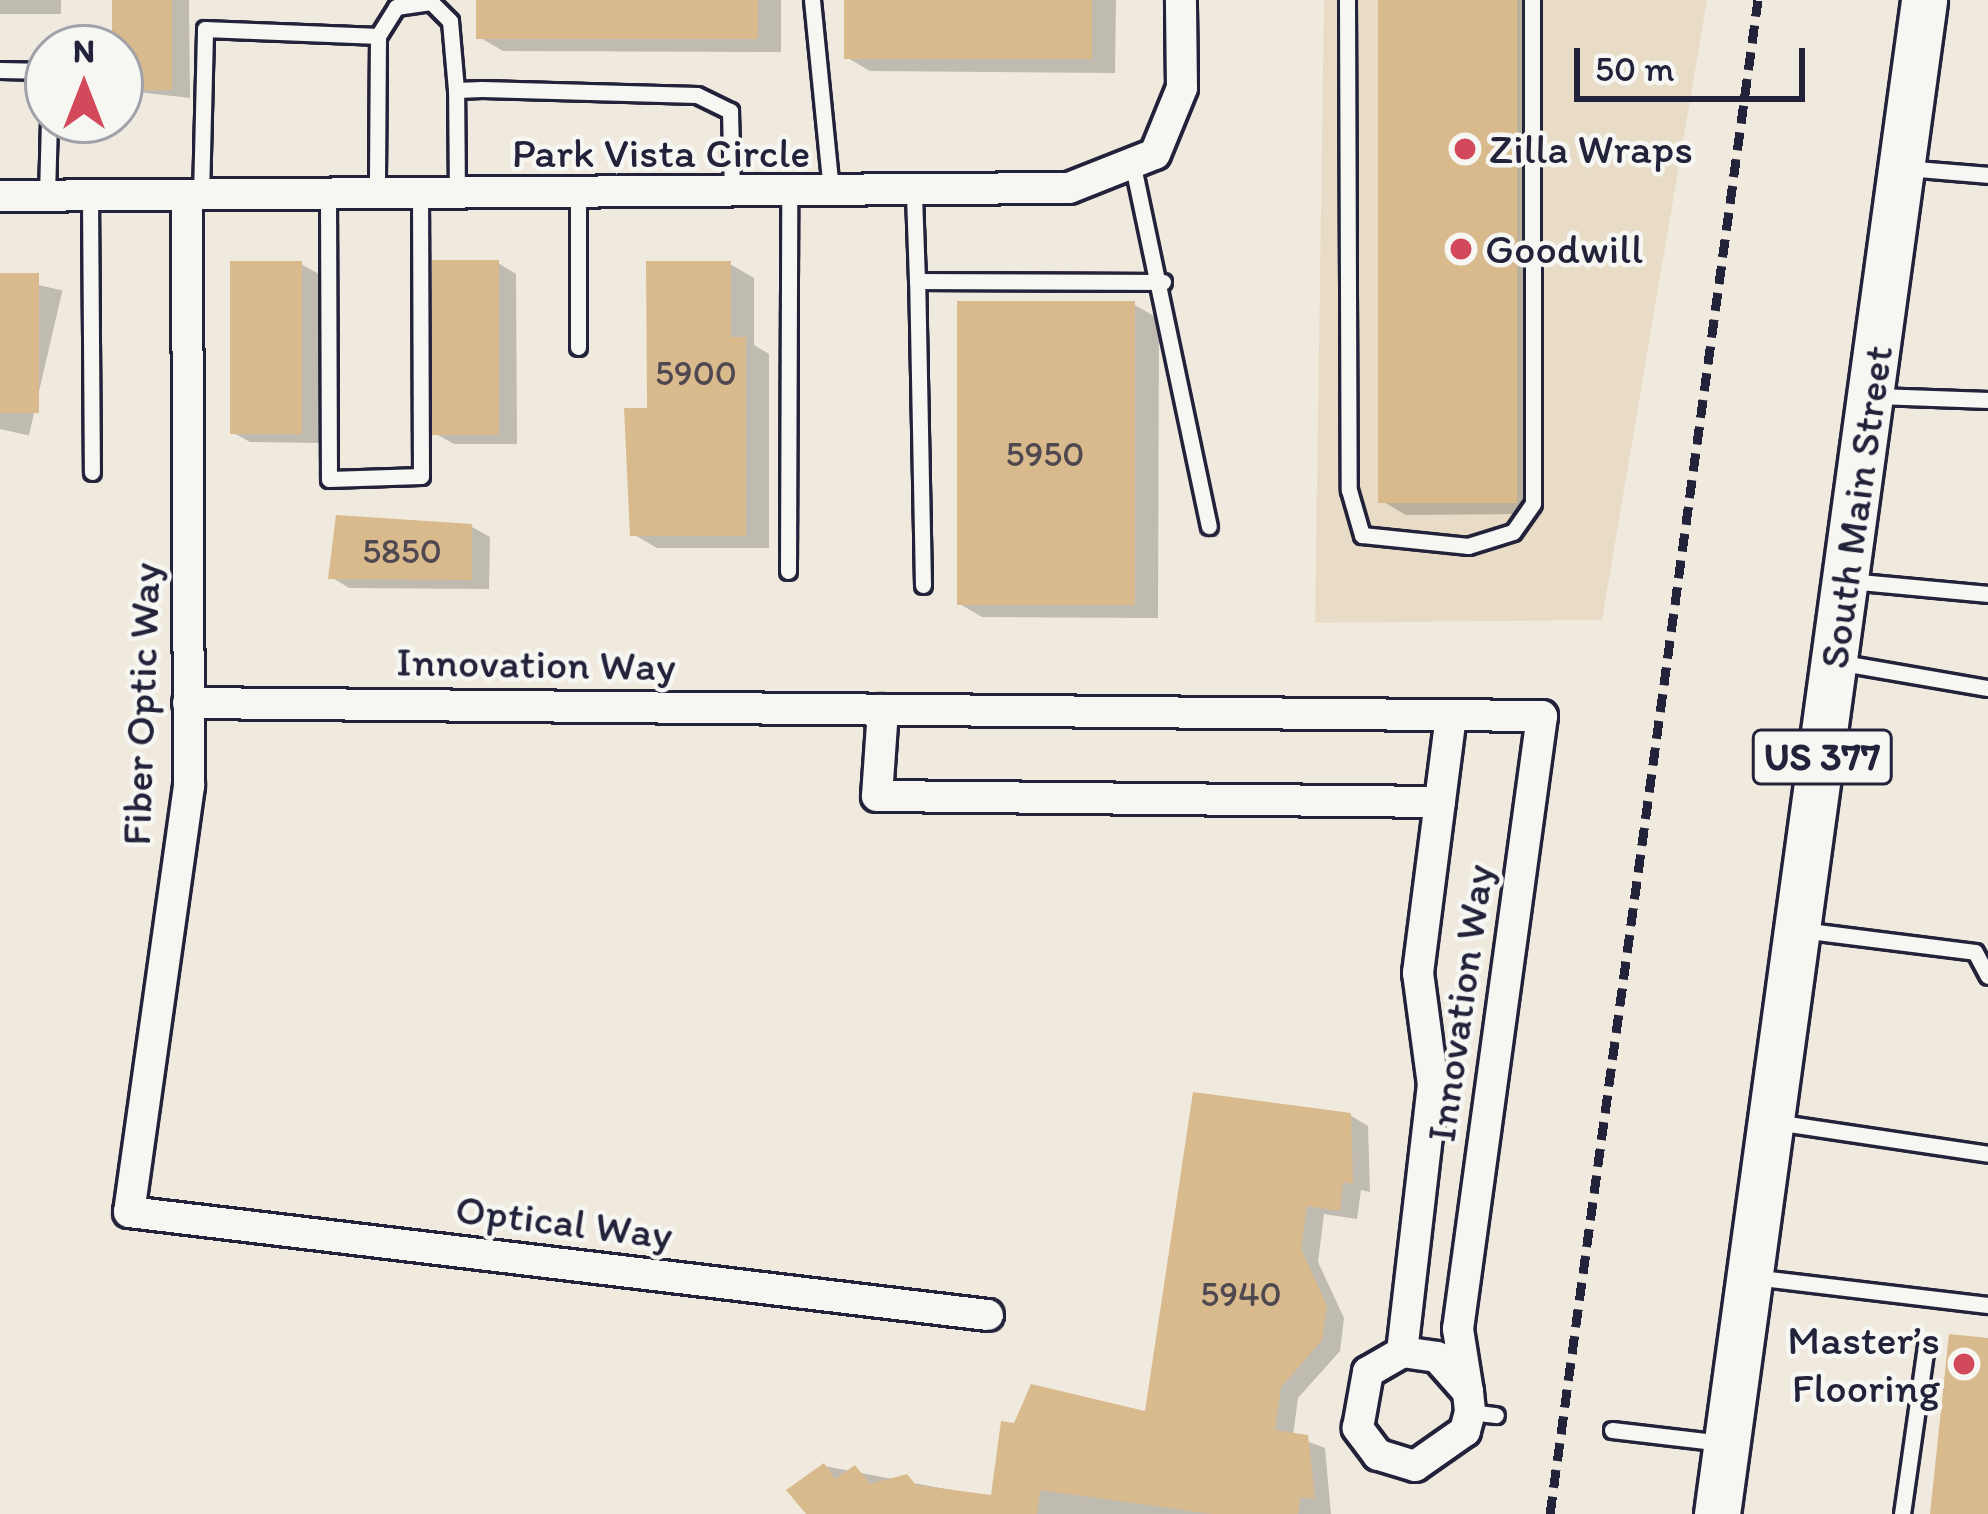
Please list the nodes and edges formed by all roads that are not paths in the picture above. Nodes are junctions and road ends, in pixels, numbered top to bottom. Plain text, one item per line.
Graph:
1 (812, 0) edge
2 (1181, 0) edge
3 (1347, 0) edge
4 (1532, 0) edge
5 (1924, 0) edge
6 (378, 36) junction
7 (456, 90) junction
8 (49, 144) edge
9 (1902, 167) junction
10 (1134, 171) junction
11 (1988, 175) edge
12 (420, 195) junction
13 (457, 195) junction
14 (578, 195) junction
15 (732, 195) junction
16 (790, 195) junction
17 (831, 195) junction
18 (914, 195) junction
19 (0, 196) edge
20 (47, 196) junction
21 (89, 196) junction
22 (194, 196) junction
23 (328, 196) junction
24 (377, 196) junction
25 (916, 281) junction
26 (1162, 282) junction
27 (578, 347) dead end
28 (1872, 396) junction
29 (1988, 400) edge
30 (92, 472) dead end
31 (1209, 526) dead end
32 (788, 571) dead end
33 (1846, 580) junction
34 (922, 585) dead end
35 (1988, 594) edge
36 (1835, 662) junction
37 (1988, 688) edge
38 (188, 703) junction
39 (883, 710) junction
40 (1451, 715) junction
41 (1440, 802) junction
42 (1798, 929) junction
43 (1988, 976) edge
44 (1772, 1121) junction
45 (1988, 1154) edge
46 (129, 1212) joint
47 (1750, 1277) junction
48 (1988, 1305) edge
49 (988, 1315) dead end
50 (1926, 1346) dead end
51 (1402, 1352) junction
52 (1478, 1406) junction
53 (1612, 1430) dead end
54 (1727, 1444) junction
55 (1717, 1514) edge
56 (1902, 1514) edge

1 - 17 lane
2 - 10 street
3 - 4 lane
5 - 9 main road, South Main Street / US 377
6 - 7 lane
6 - 22 lane
6 - 24 lane
7 - 13 lane
7 - 15 lane
8 - 20 lane
9 - 11 lane
9 - 28 main road, South Main Street / US 377
10 - 18 street, Park Vista Circle
10 - 26 lane
12 - 13 street, Park Vista Circle
12 - 23 lane
12 - 24 street, Park Vista Circle
13 - 14 street, Park Vista Circle
14 - 15 street, Park Vista Circle
14 - 27 lane
15 - 16 street, Park Vista Circle
16 - 17 street, Park Vista Circle
16 - 32 lane
17 - 18 street, Park Vista Circle
18 - 25 lane
19 - 20 street, Park Vista Circle
20 - 21 street, Park Vista Circle
21 - 22 street, Park Vista Circle
21 - 30 lane
22 - 23 street, Park Vista Circle
22 - 38 street, Fiber Optic Way
23 - 24 street, Park Vista Circle
25 - 26 lane
25 - 34 lane
26 - 31 lane
28 - 29 lane
28 - 33 main road, South Main Street / US 377
33 - 35 lane
33 - 36 main road, South Main Street / US 377
36 - 37 lane
36 - 42 main road, South Main Street / US 377
38 - 39 street, Innovation Way
38 - 46 street, Fiber Optic Way
39 - 40 street, Innovation Way
39 - 41 street, Innovation Way
40 - 41 street, Innovation Way
40 - 52 street, Innovation Way
41 - 51 street, Innovation Way
42 - 43 lane
42 - 44 main road, South Main Street / US 377
44 - 45 lane
44 - 47 main road, South Main Street / US 377
46 - 49 street, Optical Way
47 - 48 lane
47 - 54 main road, South Main Street / US 377
50 - 56 lane
51 - 52 street
51 - 52 street
53 - 54 lane
54 - 55 main road, South Main Street / US 377

